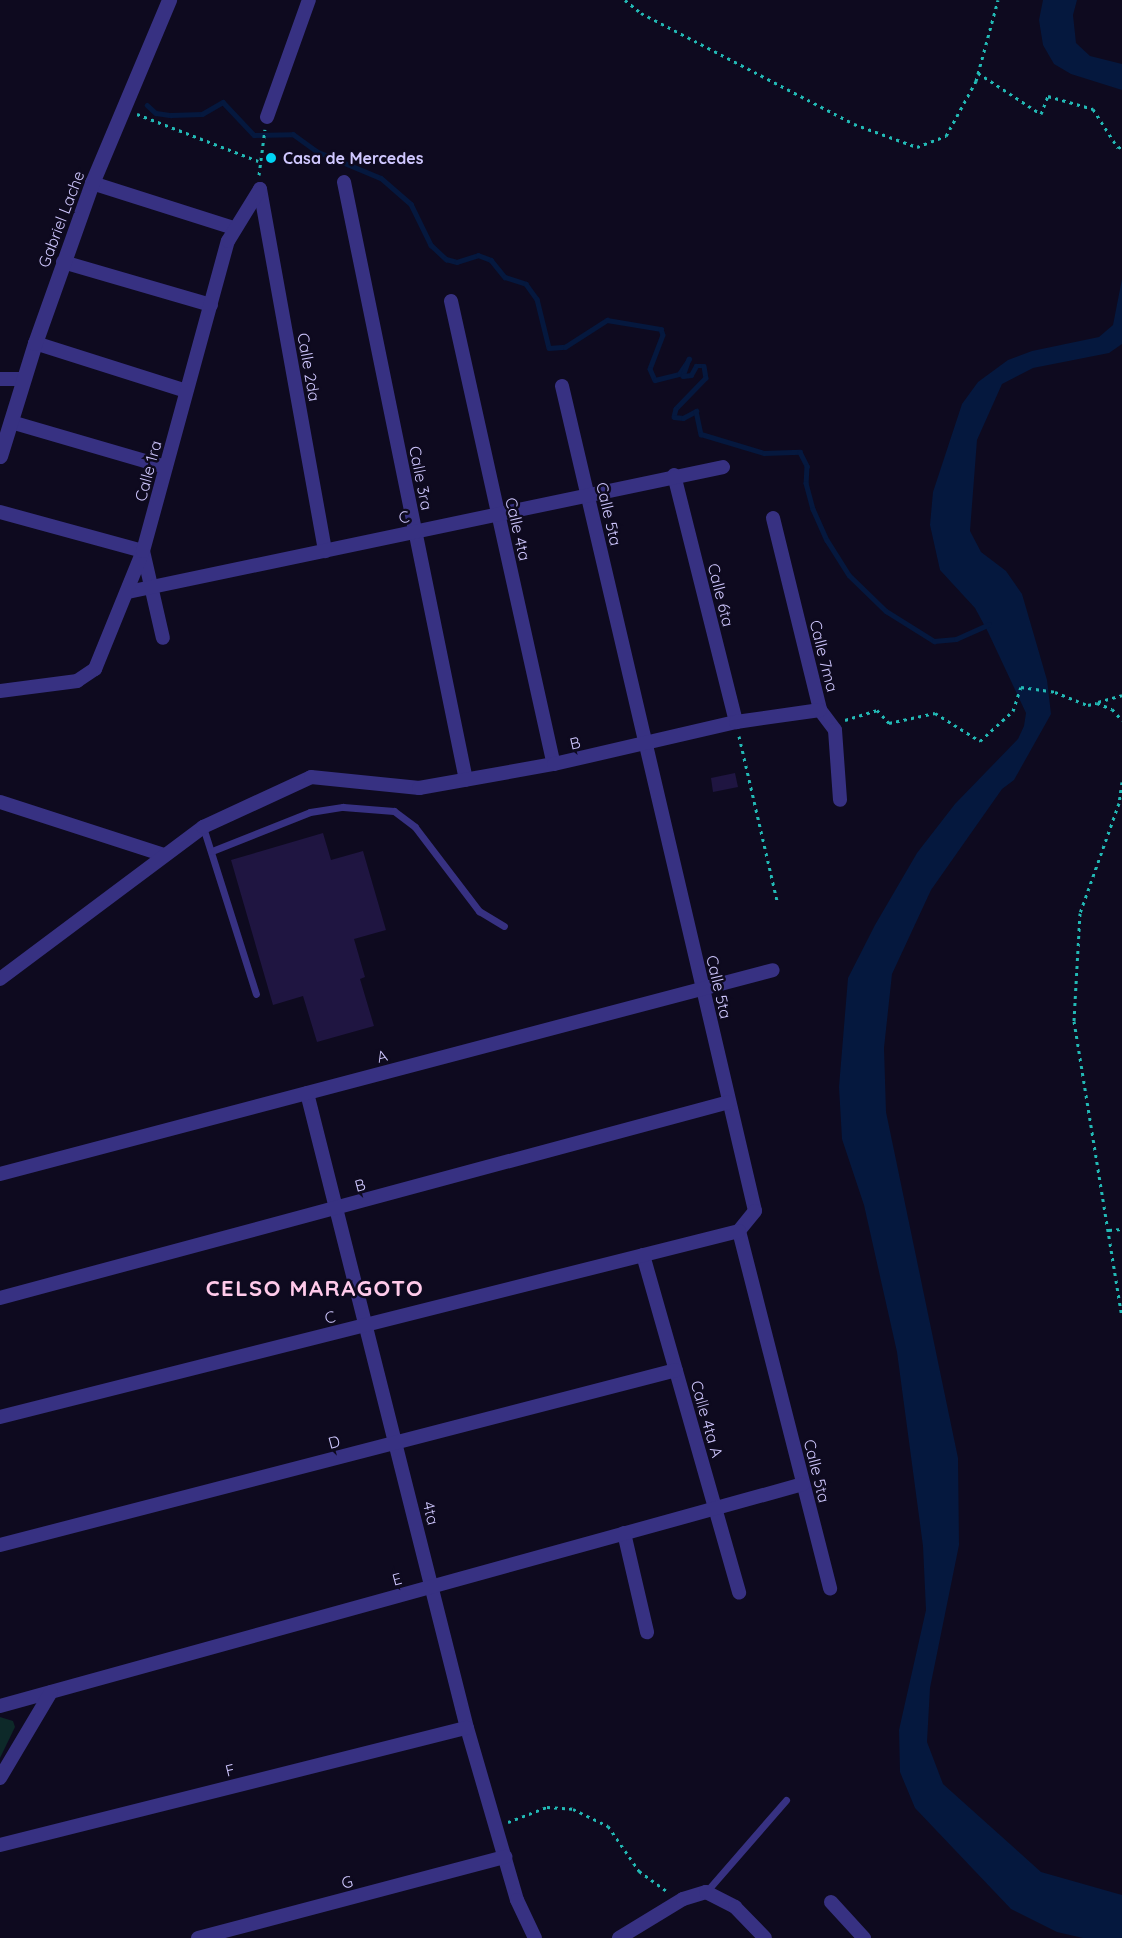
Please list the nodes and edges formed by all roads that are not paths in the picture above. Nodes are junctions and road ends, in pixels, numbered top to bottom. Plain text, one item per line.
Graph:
1 (169, 0) edge
2 (309, 0) edge
3 (266, 121) road end
4 (344, 182) dead end
5 (92, 183) junction
6 (260, 189) joint
7 (234, 228) junction
8 (63, 262) junction
9 (451, 301) dead end
10 (211, 305) junction
11 (35, 343) junction
12 (0, 379) edge
13 (23, 379) junction
14 (562, 386) dead end
15 (186, 391) junction
16 (11, 422) junction
17 (0, 456) edge
18 (166, 467) junction
19 (723, 467) dead end
20 (674, 475) junction
21 (587, 495) junction
22 (0, 513) edge
23 (498, 514) junction
24 (773, 518) dead end
25 (416, 531) junction
26 (325, 550) junction
27 (143, 551) junction
28 (152, 587) junction
29 (128, 592) junction
30 (163, 638) dead end
31 (0, 691) edge
32 (820, 710) junction
33 (736, 722) junction
34 (645, 743) junction
35 (554, 764) junction
36 (466, 780) junction
37 (840, 800) dead end
38 (0, 802) edge
39 (203, 827) junction
40 (212, 851) junction
41 (164, 855) junction
42 (504, 926) dead end
43 (773, 970) dead end
44 (0, 979) edge
45 (703, 989) junction
46 (256, 994) dead end
47 (307, 1093) junction
48 (729, 1102) junction
49 (0, 1174) edge
50 (334, 1209) junction
51 (739, 1231) junction
52 (643, 1255) junction
53 (0, 1298) edge
54 (365, 1325) junction
55 (676, 1370) junction
56 (0, 1417) edge
57 (396, 1443) junction
58 (803, 1484) junction
59 (715, 1508) junction
60 (624, 1533) junction
61 (0, 1545) edge
62 (433, 1586) junction
63 (830, 1589) dead end
64 (739, 1593) dead end
65 (647, 1632) dead end
66 (51, 1692) junction
67 (0, 1706) edge
68 (467, 1728) junction
69 (0, 1778) edge
70 (786, 1800) dead end
71 (0, 1845) edge
72 (505, 1857) junction
73 (706, 1892) junction
74 (831, 1902) dead end
75 (198, 1938) edge
76 (535, 1938) edge
77 (619, 1938) edge
78 (765, 1938) edge
79 (864, 1938) edge

1 - 5 street, Gabriel Lache
2 - 3 street
4 - 25 street, Calle 3ra
5 - 7 street
5 - 8 street, Gabriel Lache
6 - 7 street, Calle 1ra
6 - 26 street, Calle 2da
7 - 10 street, Calle 1ra
8 - 10 street
8 - 11 street, Gabriel Lache
9 - 23 street, Calle 4ta
10 - 15 street, Calle 1ra
11 - 13 street, Gabriel Lache
11 - 15 street
12 - 13 street
13 - 16 street, Gabriel Lache
14 - 21 street, Calle 5ta
15 - 18 street, Calle 1ra
16 - 17 street, Gabriel Lache
16 - 18 street
18 - 27 street, Calle 1ra
19 - 20 street, C
20 - 21 street, C
20 - 33 street, Calle 6ta
21 - 23 street, C
21 - 34 street, Calle 5ta
22 - 27 street
23 - 25 street, C
23 - 35 street, Calle 4ta
24 - 32 street, Calle 7ma
25 - 26 street, C
25 - 36 street, Calle 3ra
26 - 28 street, C
27 - 28 street
27 - 29 street, Calle 1ra
28 - 29 street, C
28 - 30 street
29 - 31 street, Calle 1ra
32 - 33 street, B
32 - 37 street, Calle 7ma
33 - 34 street, B
34 - 35 street, B
34 - 45 street, Calle 5ta
35 - 36 street, B
36 - 39 street, B
38 - 41 street
39 - 40 lane
39 - 41 street, B
40 - 42 lane
40 - 46 lane
41 - 44 street, B
43 - 45 street, A
45 - 47 street, A
45 - 48 street, Calle 5ta
47 - 49 street, A
47 - 50 street, 4ta
48 - 50 street, B
48 - 51 street, Calle 5ta
50 - 53 street, B
50 - 54 street, 4ta
51 - 52 street, C
51 - 58 street, Calle 5ta
52 - 54 street, C
52 - 55 street, Calle 4ta A
54 - 56 street, C
54 - 57 street, 4ta
55 - 57 street, D
55 - 59 street, Calle 4ta A
57 - 61 street, D
57 - 62 street, 4ta
58 - 59 street, E
58 - 63 street, Calle 5ta
59 - 60 street, E
59 - 64 street, Calle 4ta A
60 - 62 street, E
60 - 65 street
62 - 66 street, E
62 - 68 street, 4ta
66 - 67 street, E
66 - 69 street
68 - 71 street, F
68 - 72 street, 4ta
70 - 73 lane
72 - 75 street, G
72 - 76 street, 4ta
73 - 77 street
73 - 78 street
74 - 79 street

